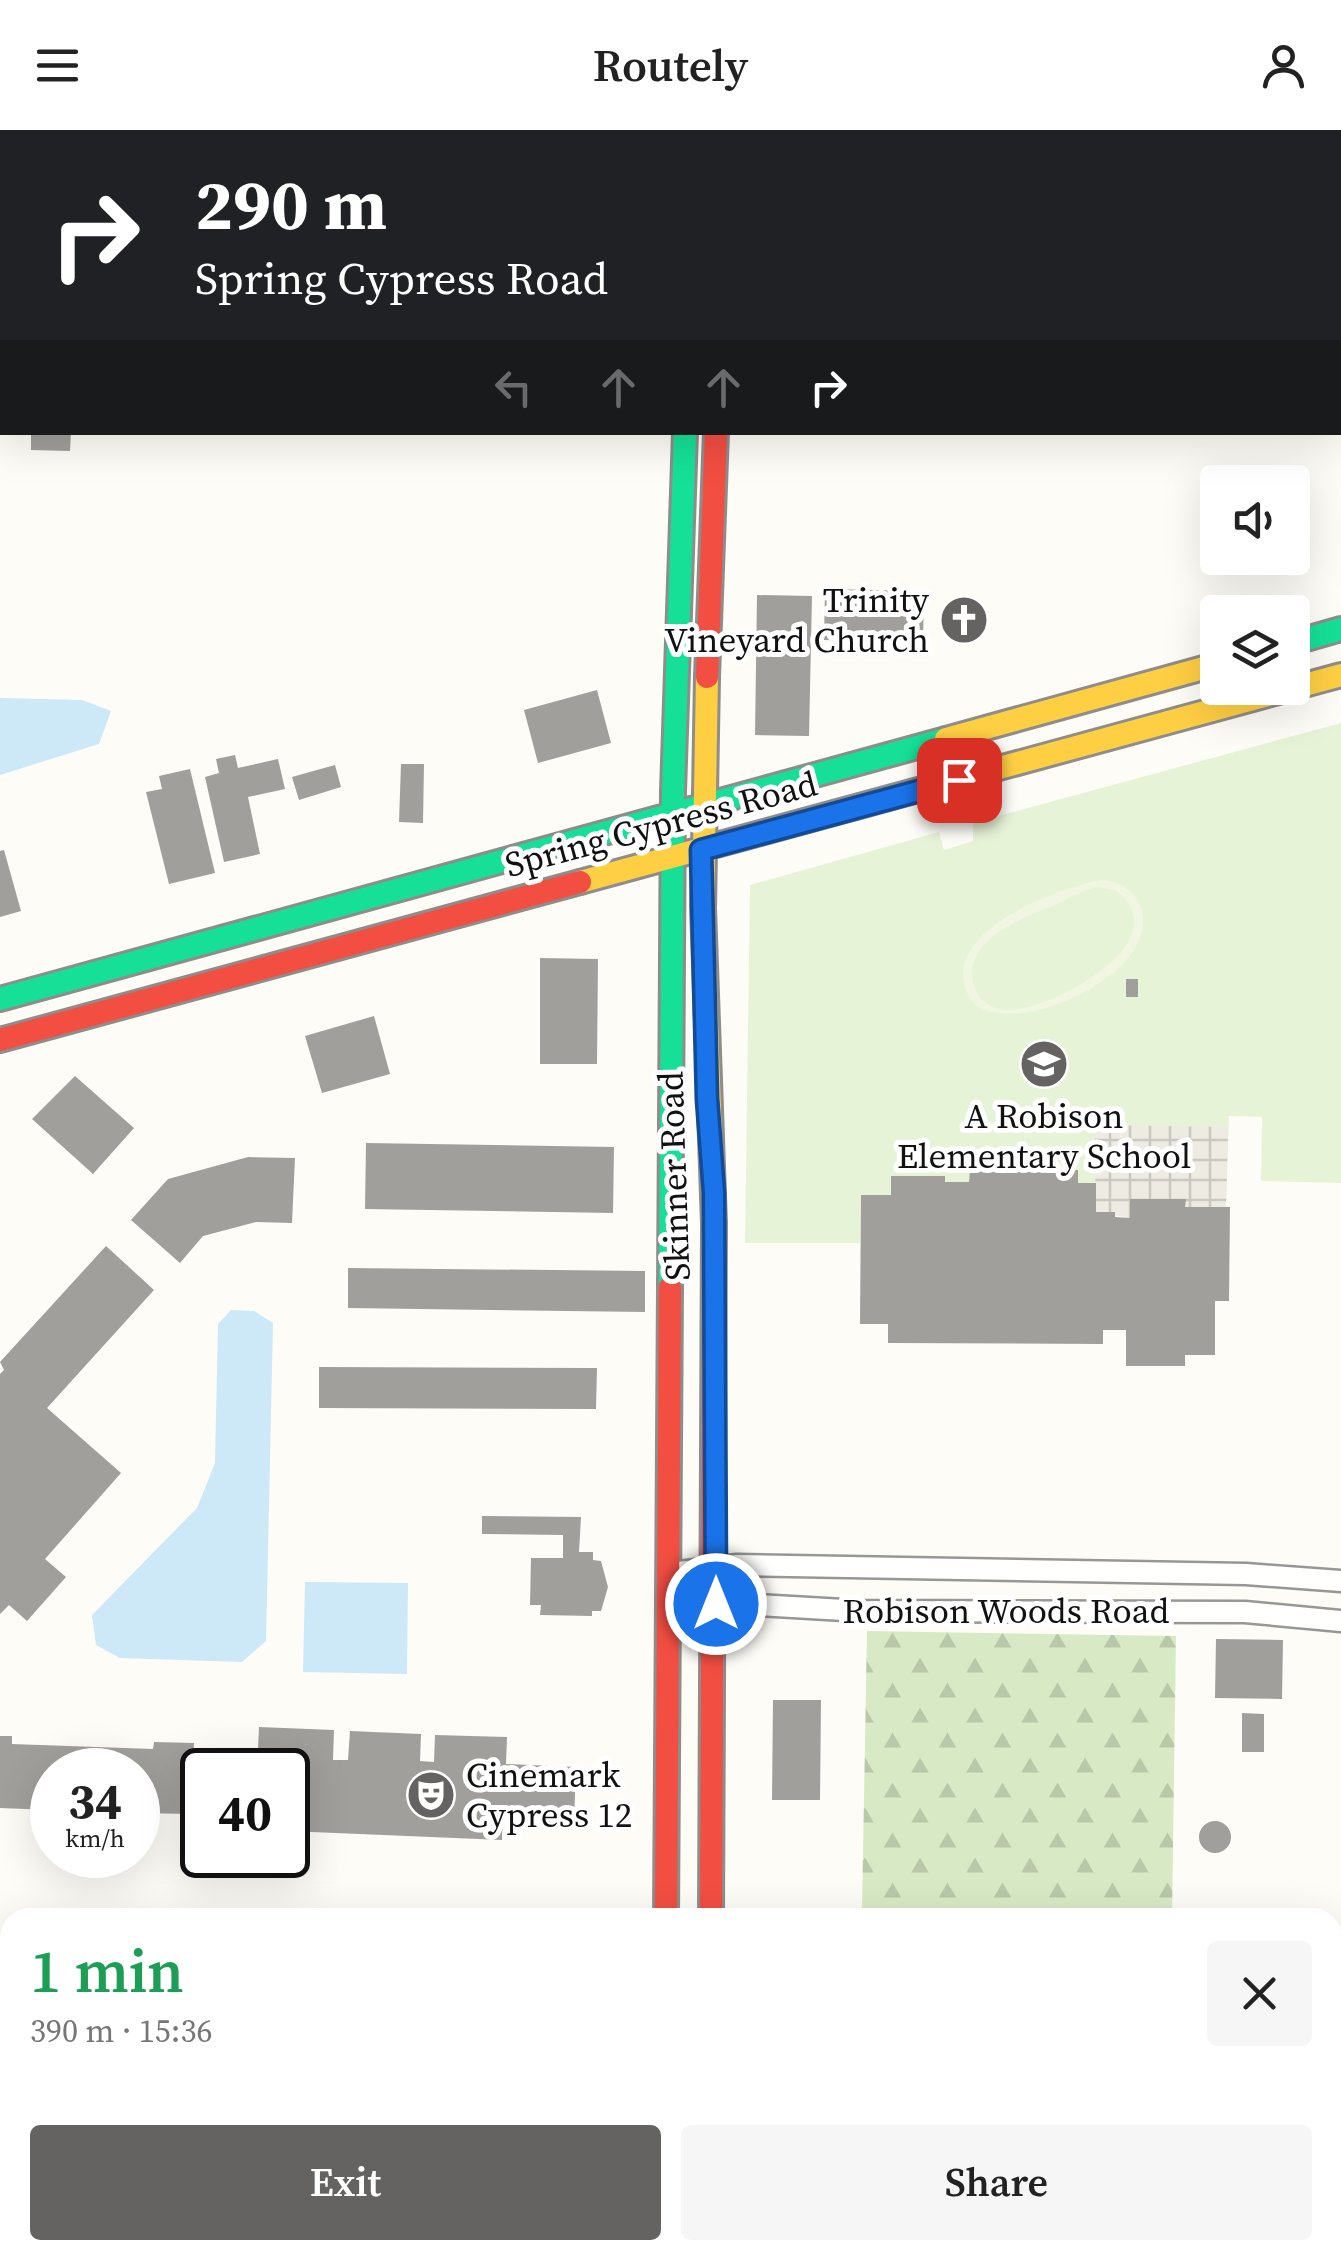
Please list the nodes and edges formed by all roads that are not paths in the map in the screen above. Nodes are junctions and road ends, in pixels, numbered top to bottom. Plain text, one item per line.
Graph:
1 (684, 435) edge
2 (716, 435) edge
3 (1341, 629) edge
4 (1310, 637) edge
5 (1200, 669) edge
6 (1341, 676) edge
7 (1094, 698) junction
8 (1106, 740) junction
9 (706, 805) junction
10 (673, 814) junction
11 (701, 850) junction
12 (673, 858) junction
13 (258, 928) junction
14 (261, 970) junction
15 (0, 998) edge
16 (0, 1040) edge
17 (716, 1568) junction
18 (671, 1573) junction
19 (1341, 1581) edge
20 (670, 1600) junction
21 (716, 1604) junction
22 (1341, 1621) edge
23 (666, 1908) edge
24 (711, 1908) edge

1 - 10 street, Skinner Road
2 - 9 street, Skinner Road
3 - 4 street
5 - 7 street, Spring Cypress Road
6 - 8 street, Spring Cypress Road
7 - 8 street
7 - 9 street, Spring Cypress Road
8 - 11 street, Spring Cypress Road
9 - 10 street, Spring Cypress Road
9 - 11 street, Skinner Road
10 - 12 street, Skinner Road
10 - 13 street, Spring Cypress Road
11 - 12 street, Spring Cypress Road
11 - 17 street, Skinner Road
12 - 14 street, Spring Cypress Road
12 - 18 street, Skinner Road
13 - 14 street
13 - 15 street, Spring Cypress Road
14 - 16 street, Spring Cypress Road
17 - 18 street, Robison Woods Road
17 - 19 street, Robison Woods Road
17 - 21 street, Skinner Road
18 - 20 street, Skinner Road
20 - 21 street, Robison Woods Road
20 - 23 street, Skinner Road
21 - 22 street, Robison Woods Road
21 - 24 street, Skinner Road

